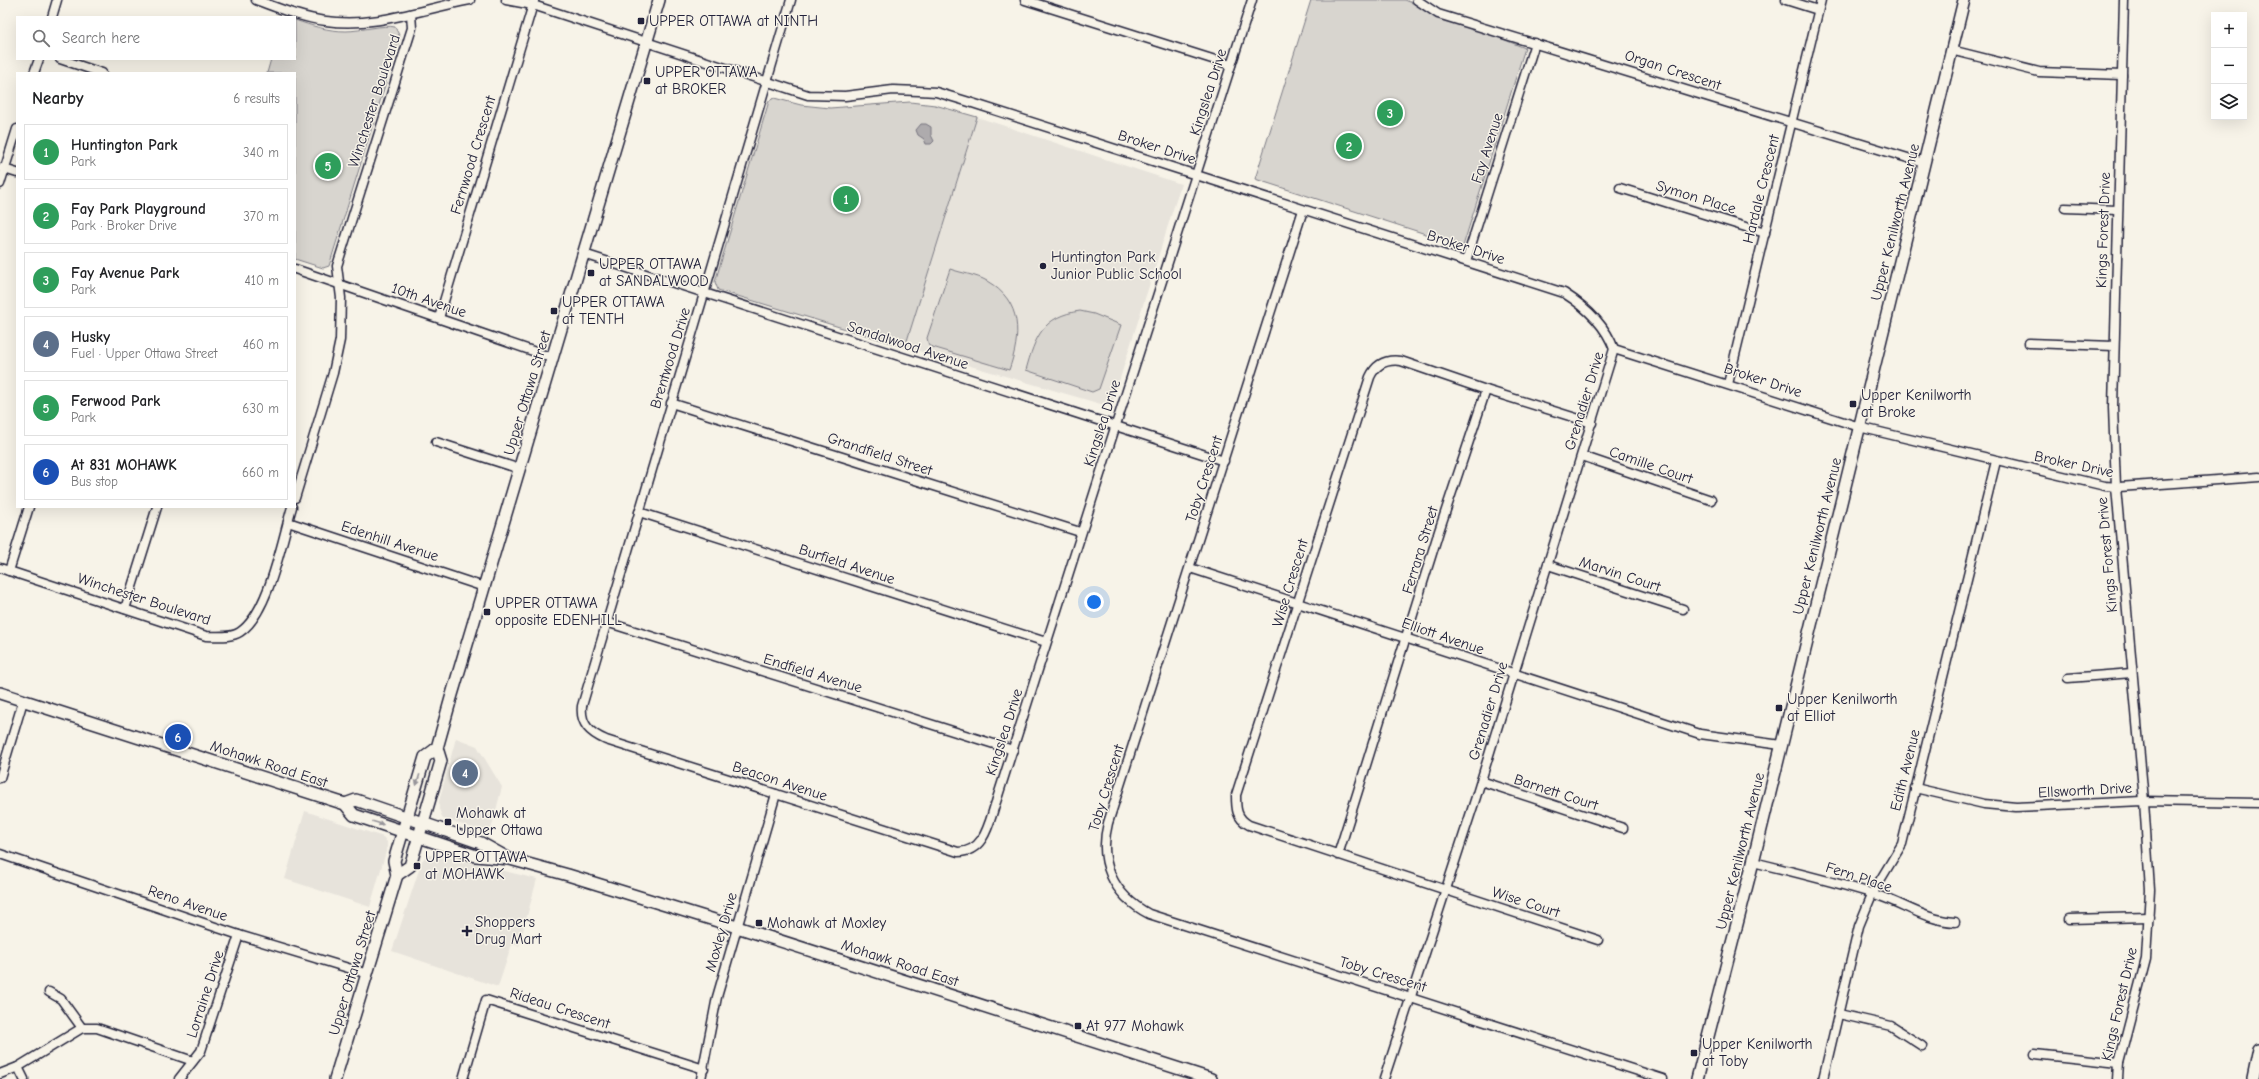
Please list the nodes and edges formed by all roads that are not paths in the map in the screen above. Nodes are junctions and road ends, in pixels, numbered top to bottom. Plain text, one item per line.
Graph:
1 (57, 0) edge
2 (256, 0) edge
3 (470, 0) edge
4 (506, 0) edge
5 (659, 0) edge
6 (791, 0) edge
7 (1025, 0) edge
8 (1252, 0) edge
9 (1417, 0) edge
10 (1786, 0) edge
11 (1821, 0) edge
12 (1964, 0) edge
13 (2124, 0) edge
14 (534, 3) edge
15 (1818, 10) junction
16 (411, 14) junction
17 (52, 16) edge
18 (647, 43) junction
19 (1535, 43) junction
20 (1951, 50) junction
21 (38, 60) edge
22 (63, 60) edge
23 (1231, 65) junction
24 (34, 72) edge
25 (99, 72) edge
26 (2122, 75) junction
27 (767, 81) junction
28 (1792, 122) junction
29 (16, 132) edge
30 (1924, 164) junction
31 (2, 168) edge
32 (16, 173) edge
33 (1196, 174) junction
34 (0, 184) edge
35 (1620, 188) dead end
36 (2065, 208) dead end
37 (1304, 210) junction
38 (2117, 210) junction
39 (1765, 233) junction
40 (584, 254) junction
41 (1466, 261) junction
42 (296, 269) edge
43 (337, 284) junction
44 (703, 294) junction
45 (438, 318) junction
46 (2030, 343) dead end
47 (2114, 346) junction
48 (1614, 350) junction
49 (553, 358) junction
50 (1728, 384) junction
51 (1486, 390) junction
52 (671, 403) junction
53 (1592, 422) junction
54 (1115, 426) junction
55 (1860, 426) junction
56 (436, 442) dead end
57 (1582, 456) junction
58 (1996, 460) junction
59 (1224, 461) junction
60 (520, 469) junction
61 (2259, 477) edge
62 (2116, 488) junction
63 (296, 495) edge
64 (1711, 500) dead end
65 (29, 508) edge
66 (157, 508) edge
67 (292, 508) edge
68 (639, 512) junction
69 (288, 522) junction
70 (1080, 532) junction
71 (1548, 565) junction
72 (0, 568) edge
73 (1190, 568) junction
74 (9, 571) junction
75 (484, 587) junction
76 (1298, 602) junction
77 (125, 609) junction
78 (1683, 609) dead end
79 (606, 622) junction
80 (1407, 639) junction
81 (1046, 642) junction
82 (2132, 673) junction
83 (1514, 674) junction
84 (2068, 678) dead end
85 (0, 693) edge
86 (23, 701) junction
87 (584, 725) joint
88 (1781, 745) junction
89 (437, 748) junction
90 (1013, 750) junction
91 (0, 778) edge
92 (1481, 782) junction
93 (1915, 788) junction
94 (776, 794) junction
95 (2144, 801) junction
96 (2259, 803) edge
97 (345, 804) junction
98 (406, 818) junction
99 (423, 824) junction
100 (1623, 828) dead end
101 (403, 831) junction
102 (419, 836) junction
103 (971, 850) joint
104 (0, 854) edge
105 (1338, 855) junction
106 (510, 859) junction
107 (1753, 862) junction
108 (397, 875) junction
109 (1446, 890) junction
110 (1873, 894) junction
111 (2149, 917) junction
112 (2069, 920) dead end
113 (1955, 922) dead end
114 (737, 927) junction
115 (239, 935) junction
116 (1598, 940) dead end
117 (368, 974) junction
118 (49, 992) dead end
119 (1410, 998) junction
120 (1839, 1014) junction
121 (82, 1028) junction
122 (1922, 1046) dead end
123 (2259, 1050) edge
124 (2035, 1054) dead end
125 (193, 1061) junction
126 (2119, 1063) junction
127 (18, 1067) junction
128 (704, 1069) junction
129 (0, 1074) edge
130 (24, 1079) edge
131 (179, 1079) edge
132 (335, 1079) edge
133 (463, 1079) edge
134 (701, 1079) edge
135 (1211, 1079) edge
136 (1384, 1079) edge
137 (1663, 1079) edge
138 (1697, 1079) edge
139 (1823, 1079) edge
140 (2118, 1079) edge
141 (2253, 1079) edge

1 - 17 street
2 - 16 street
3 - 16 street
4 - 14 street, Broker Drive
5 - 18 main road, Upper Ottawa Street
6 - 27 street, Brentwood Drive
7 - 23 street
8 - 23 street, Kingslea Drive
9 - 19 street, Organ Crescent
10 - 15 street
11 - 15 street, Hardale Crescent
12 - 20 main road, Upper Kenilworth Avenue
13 - 26 street, Kings Forest Drive
14 - 18 street, Broker Drive
14 - 45 street, Fernwood Crescent
15 - 28 street, Hardale Crescent
16 - 43 street, Winchester Boulevard
18 - 27 street, Broker Drive
18 - 40 main road, Upper Ottawa Street
19 - 28 street, Organ Crescent
19 - 41 street, Fay Avenue
20 - 26 street
20 - 30 main road, Upper Kenilworth Avenue
21 - 24 street
22 - 25 street
23 - 33 street, Kingslea Drive
26 - 38 street, Kings Forest Drive
27 - 33 street, Broker Drive
27 - 44 street, Brentwood Drive
28 - 30 street, Organ Crescent
28 - 39 street, Hardale Crescent
29 - 31 street
30 - 55 main road, Upper Kenilworth Avenue
31 - 32 street
31 - 34 street
33 - 37 street, Broker Drive
33 - 54 street, Kingslea Drive
35 - 39 street, Symon Place
36 - 38 street
37 - 41 street, Broker Drive
37 - 59 street, Toby Crescent
38 - 47 street, Kings Forest Drive
39 - 50 street, Hardale Crescent
40 - 44 street, Sandalwood Avenue
40 - 49 main road, Upper Ottawa Street
41 - 48 street, Broker Drive
42 - 43 street, 10th Avenue
43 - 45 street, 10th Avenue
43 - 63 street, Winchester Boulevard
44 - 52 street, Brentwood Drive
44 - 54 street, Sandalwood Avenue
45 - 49 street, 10th Avenue
46 - 47 street
47 - 62 street, Kings Forest Drive
48 - 50 street, Broker Drive
48 - 53 street, Grenadier Drive
49 - 60 main road, Upper Ottawa Street
50 - 55 street, Broker Drive
51 - 53 street, Wise Crescent
51 - 76 street, Wise Crescent
51 - 80 street, Ferrara Street
52 - 68 street, Brentwood Drive
52 - 70 street, Grandfield Street
53 - 57 street, Grenadier Drive
54 - 59 street, Sandalwood Avenue
54 - 70 street, Kingslea Drive
55 - 58 street, Broker Drive
55 - 88 main road, Upper Kenilworth Avenue
56 - 60 street
57 - 64 street, Camille Court
57 - 71 street, Grenadier Drive
58 - 62 street, Broker Drive
58 - 93 street, Edith Avenue
59 - 73 street, Toby Crescent
60 - 75 main road, Upper Ottawa Street
61 - 62 street, Broker Drive
62 - 82 street, Kings Forest Drive
65 - 74 street
66 - 77 street
67 - 69 street, Winchester Boulevard
68 - 79 street, Brentwood Drive
68 - 81 street, Burfield Avenue
69 - 75 street, Edenhill Avenue
69 - 77 street, Winchester Boulevard
70 - 81 street, Kingslea Drive
71 - 78 street, Marvin Court
71 - 83 street, Grenadier Drive
72 - 74 street, Winchester Boulevard
73 - 76 street, Elliott Avenue
73 - 119 street, Toby Crescent
74 - 77 street, Winchester Boulevard
75 - 89 main road, Upper Ottawa Street
76 - 80 street, Elliott Avenue
76 - 105 street, Wise Crescent
79 - 87 street, Brentwood Drive
79 - 90 street, Endfield Avenue
80 - 83 street, Elliott Avenue
80 - 105 street, Ferrara Street
81 - 90 street, Kingslea Drive
82 - 84 street
82 - 95 street, Kings Forest Drive
83 - 88 street, Elliott Avenue
83 - 92 street, Grenadier Drive
85 - 86 main road, Mohawk Road East
86 - 91 street
86 - 97 main road, Mohawk Road East
87 - 94 street, Beacon Avenue
88 - 107 main road, Upper Kenilworth Avenue
89 -> 98 main road, Upper Ottawa Street
89 - 99 main road, Upper Ottawa Street
90 - 103 street, Kingslea Drive
92 - 100 street, Barnett Court
92 - 109 street, Grenadier Drive
93 - 95 street, Ellsworth Drive
93 - 110 street, Edith Avenue
94 - 103 street, Beacon Avenue
94 - 114 street, Moxley Drive
95 - 96 street, Ellsworth Drive
95 - 111 street, Kings Forest Drive
97 - 98 main road, Mohawk Road East
97 -> 101 main road, Mohawk Road East
98 - 99 main road, Mohawk Road East
98 - 101 main road, Upper Ottawa Street
99 - 102 main road, Upper Ottawa Street
99 - 106 main road, Mohawk Road East
101 - 102 main road, Mohawk Road East
101 - 108 main road, Upper Ottawa Street
102 - 106 main road, Mohawk Road East
102 - 108 main road, Upper Ottawa Street
104 - 115 street, Reno Avenue
105 - 109 street, Wise Crescent
106 - 114 main road, Mohawk Road East
107 - 110 street, Fern Place
107 - 138 main road, Upper Kenilworth Avenue
108 - 117 main road, Upper Ottawa Street
109 - 116 street, Wise Court
109 - 119 street, Grenadier Drive
110 - 113 street, Fern Place
110 - 120 street, Edith Avenue
111 - 112 street
111 - 126 street, Kings Forest Drive
114 - 128 street, Moxley Drive
114 - 135 main road, Mohawk Road East
115 - 117 street, Reno Avenue
115 - 125 street, Lorraine Drive
117 - 132 main road, Upper Ottawa Street
118 - 121 street
119 - 136 street, Grenadier Drive
119 - 137 street, Toby Crescent
120 - 122 street
120 - 139 street, Edith Avenue
121 - 125 street
121 - 127 street
123 - 141 main road
124 - 126 street
125 - 131 street, Lorraine Drive
126 - 140 street, Kings Forest Drive
127 - 129 street
127 - 130 street
128 - 133 street, Rideau Crescent
128 - 134 street, Moxley Drive

